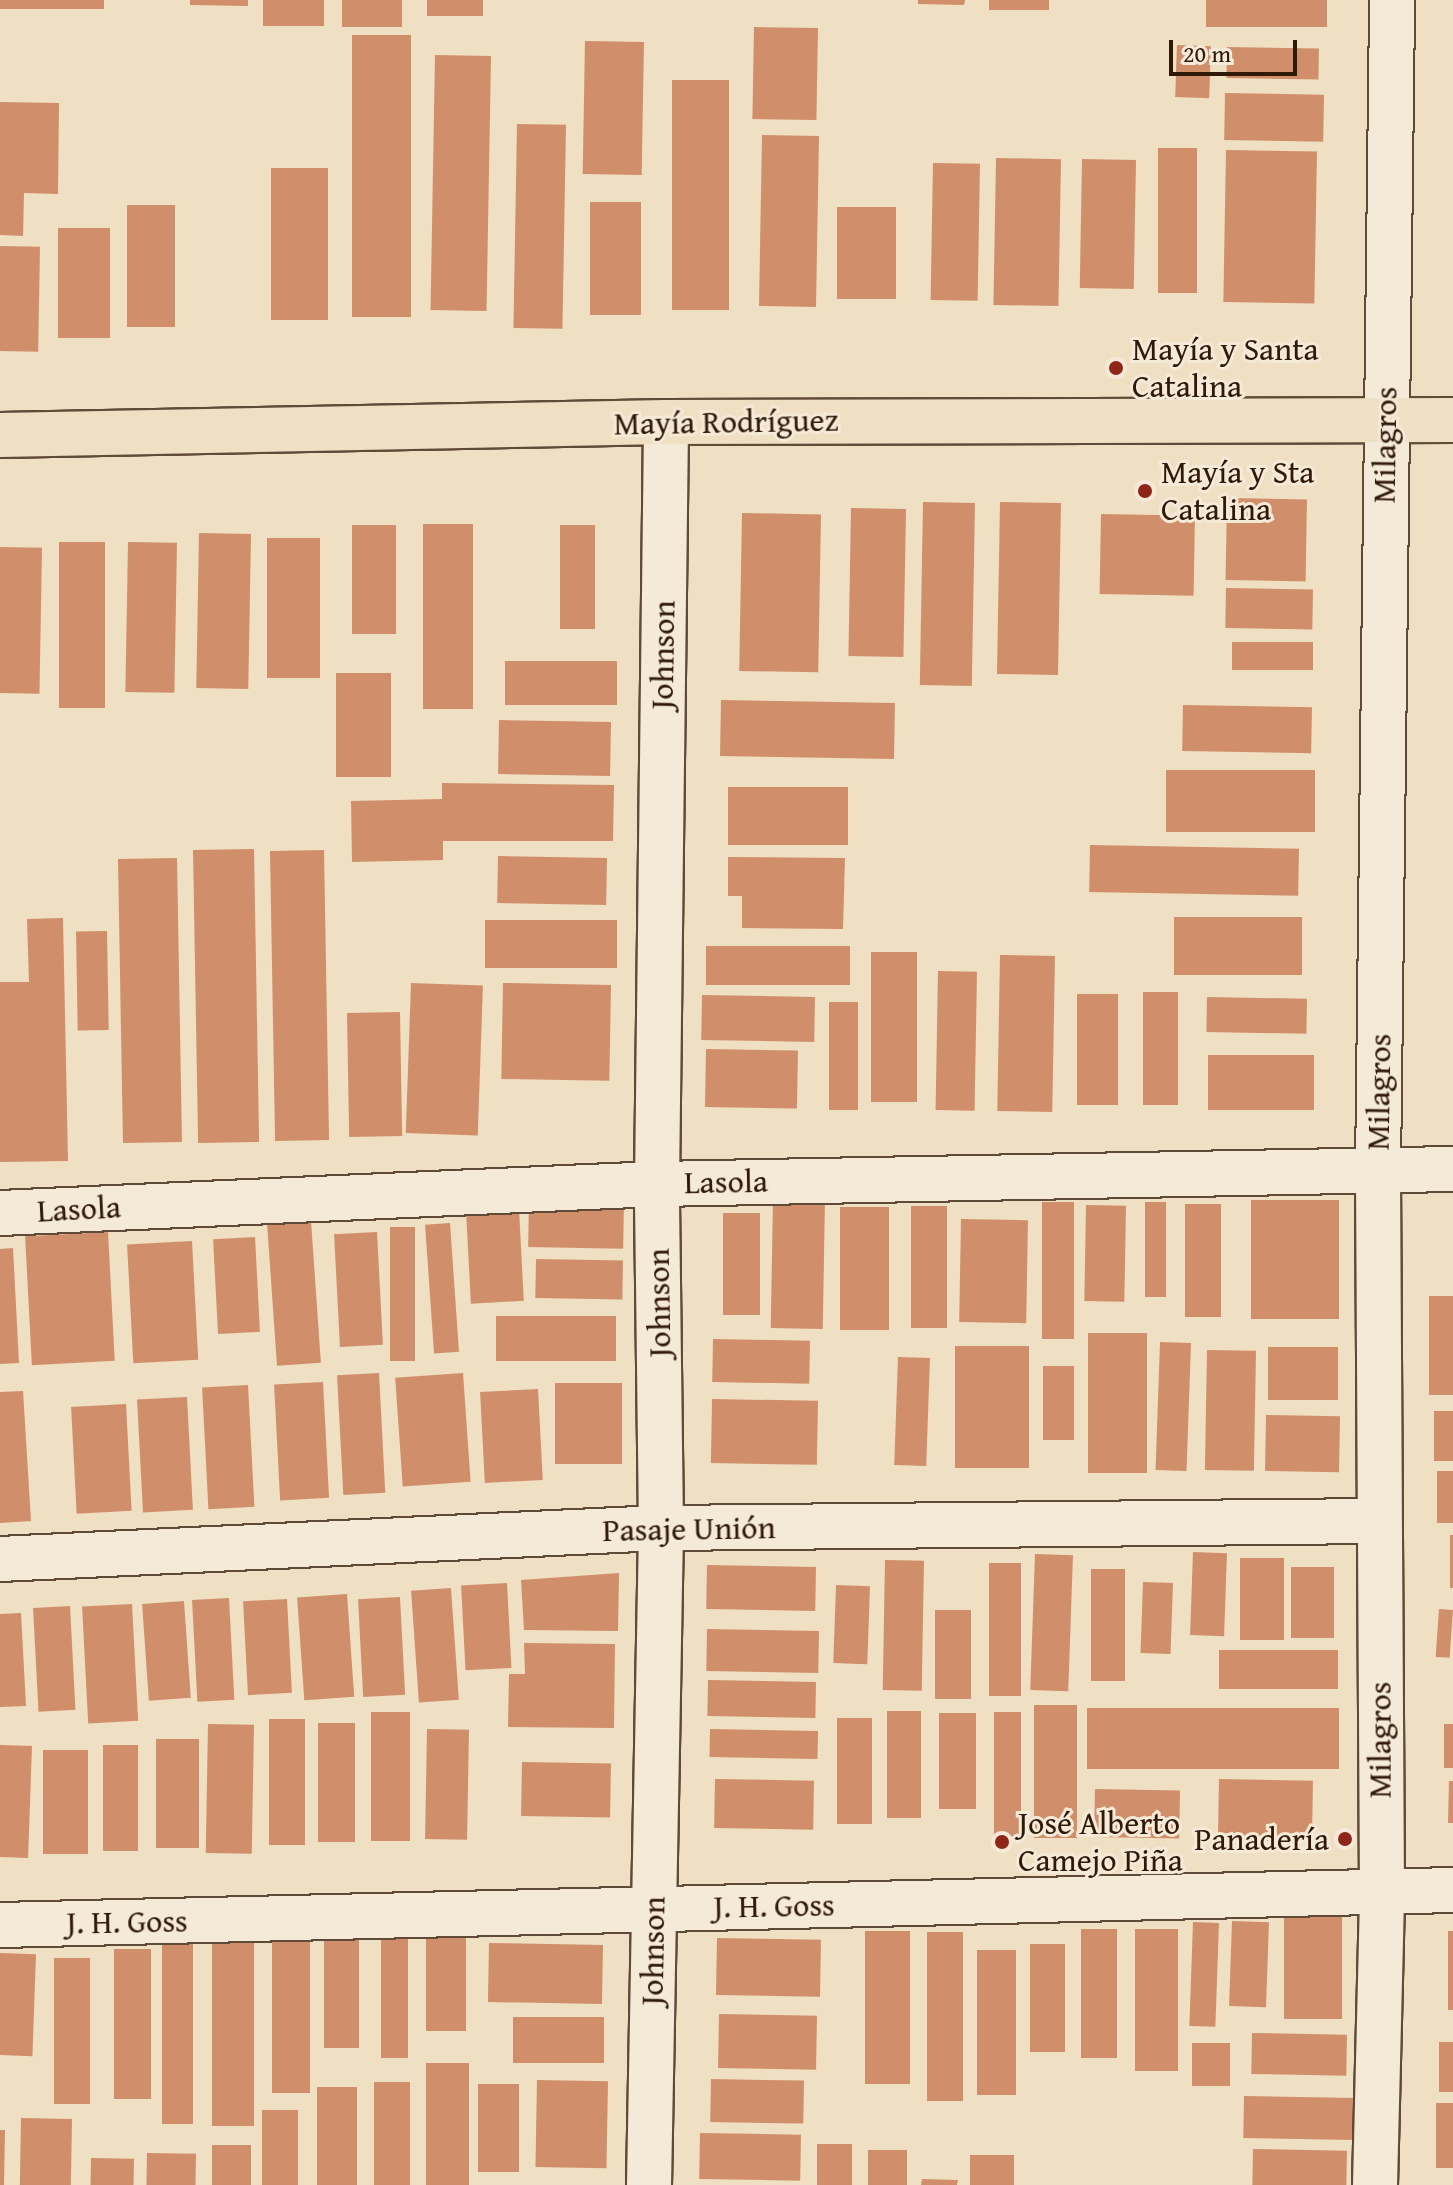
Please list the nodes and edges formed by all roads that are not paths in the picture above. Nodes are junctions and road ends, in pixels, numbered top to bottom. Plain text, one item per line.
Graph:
1 (1392, 0) edge
2 (1385, 420) junction
3 (1453, 420) edge
4 (666, 422) junction
5 (0, 435) edge
6 (1453, 1169) edge
7 (1378, 1170) junction
8 (657, 1184) junction
9 (0, 1213) edge
10 (1379, 1521) junction
11 (661, 1528) junction
12 (0, 1559) edge
13 (1453, 1890) edge
14 (1382, 1892) junction
15 (653, 1909) junction
16 (0, 1925) edge
17 (649, 2185) edge
18 (1375, 2185) edge

1 - 2 street, Milagros
2 - 3 main road, Mayía Rodríguez
2 - 4 main road, Mayía Rodríguez
2 - 7 street, Milagros
4 - 5 main road, Mayía Rodríguez
4 - 8 street, Johnson
6 - 7 street, Lasola
7 - 8 street, Lasola
7 - 10 street, Milagros
8 - 9 street, Lasola
8 - 11 street, Johnson
10 - 11 street, Pasaje Unión
10 - 14 street, Milagros
11 - 12 street, Pasaje Unión
11 - 15 street, Johnson
13 - 14 street, J. H. Goss
14 - 15 street, J. H. Goss
14 - 18 street, Milagros
15 - 16 street, J. H. Goss
15 - 17 street, Johnson

